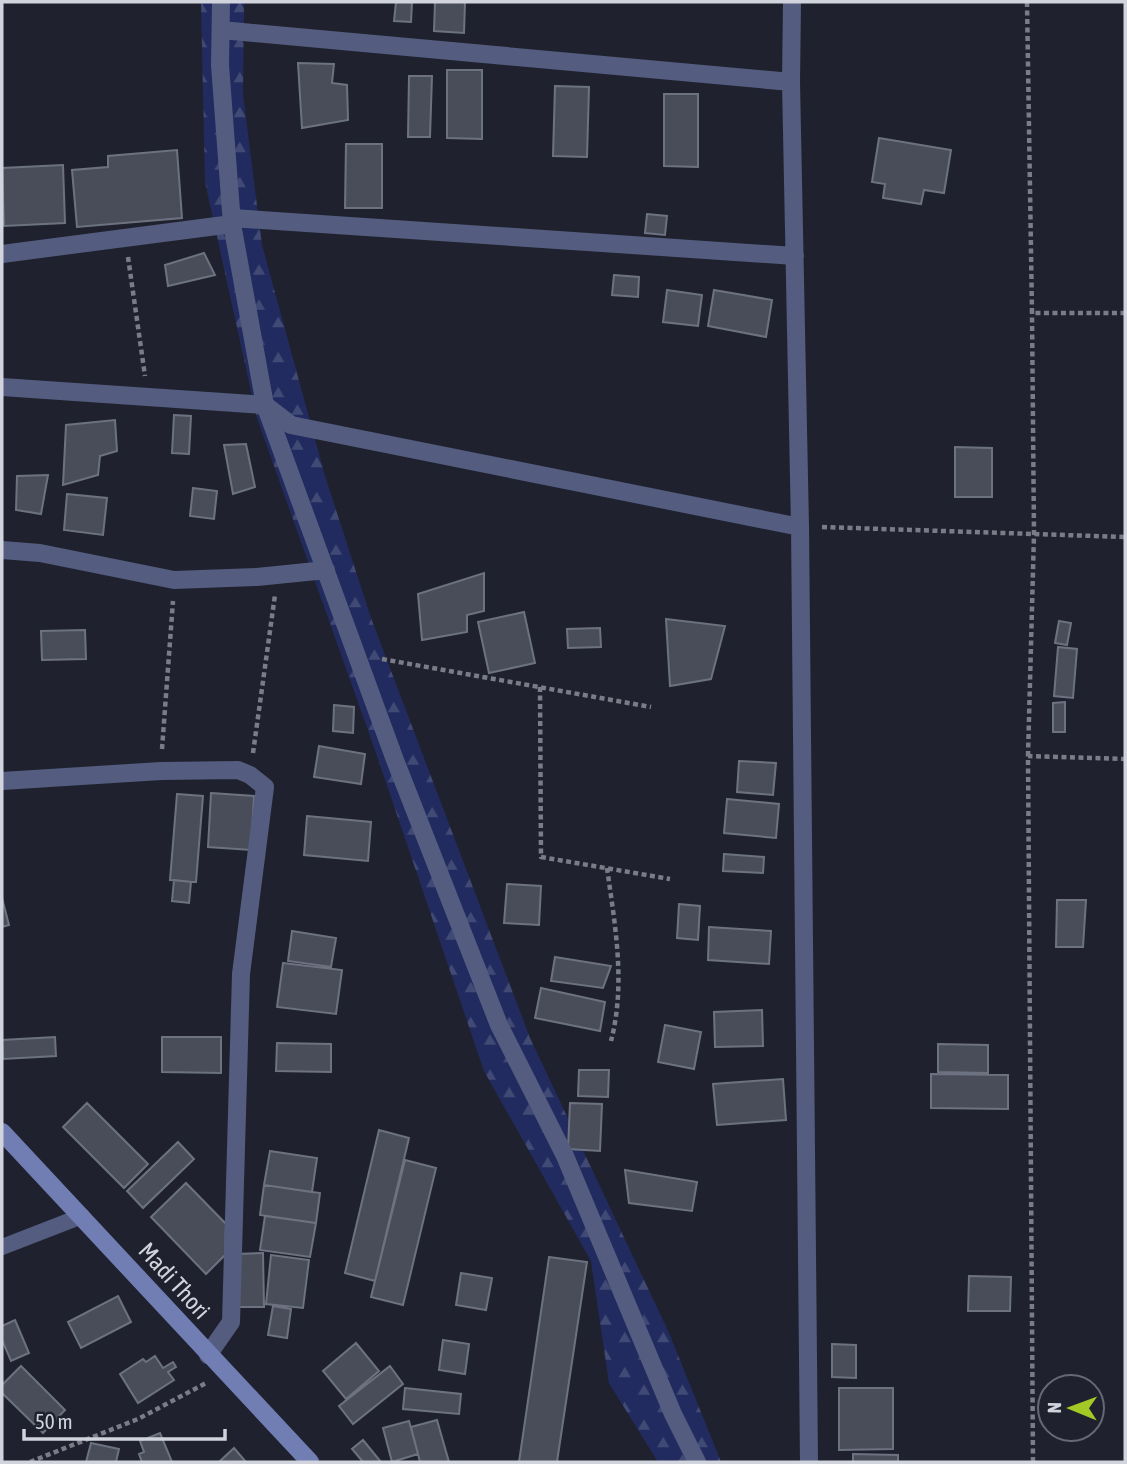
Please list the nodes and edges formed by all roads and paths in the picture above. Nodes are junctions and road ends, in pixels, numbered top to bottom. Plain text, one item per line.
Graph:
1 (221, 2) edge
2 (792, 2) edge
3 (1027, 2) edge
4 (220, 30) junction
5 (791, 82) junction
6 (232, 221) junction
7 (125, 239) junction
8 (2, 254) edge
9 (795, 256) junction
10 (1032, 313) junction
11 (1125, 313) edge
12 (2, 387) edge
13 (148, 398) junction
14 (265, 405) junction
15 (800, 527) junction
16 (1034, 534) junction
17 (1125, 537) edge
18 (2, 550) edge
19 (326, 570) junction
20 (277, 575) junction
21 (174, 580) junction
22 (357, 655) junction
23 (540, 687) junction
24 (652, 707) dead end
25 (1028, 756) junction
26 (1125, 760) edge
27 (161, 771) junction
28 (250, 775) junction
29 (2, 781) edge
30 (607, 868) junction
31 (670, 879) dead end
32 (611, 1041) dead end
33 (2, 1132) edge
34 (82, 1216) junction
35 (2, 1247) edge
36 (208, 1355) junction
37 (225, 1373) junction
38 (30, 1462) edge
39 (310, 1462) edge
40 (697, 1462) edge
41 (809, 1462) edge
42 (1032, 1462) edge

1 - 4 street
2 - 5 street
3 - 10 path
4 - 5 street
4 - 6 street
5 - 9 street
6 - 7 street
6 - 9 street
6 - 14 street
7 - 8 street
7 - 13 path
9 - 15 street
10 - 11 path
10 - 16 path
12 - 13 street
13 - 14 street
14 - 15 street
14 - 19 street
15 - 16 path
15 - 41 street
16 - 17 path
16 - 25 path
18 - 21 street
19 - 20 street
19 - 22 street
20 - 21 street
20 - 28 path
21 - 27 path
22 - 23 path
22 - 40 street
23 - 24 path
23 - 30 path
25 - 26 path
25 - 42 path
27 - 28 street
27 - 29 street
28 - 36 street
30 - 31 path
30 - 32 path
33 - 34 main road, Madi Thori
34 - 35 lane
34 - 36 main road, Madi Thori
36 - 37 main road, Madi Thori
37 - 38 path
37 - 39 main road, Madi Thori

